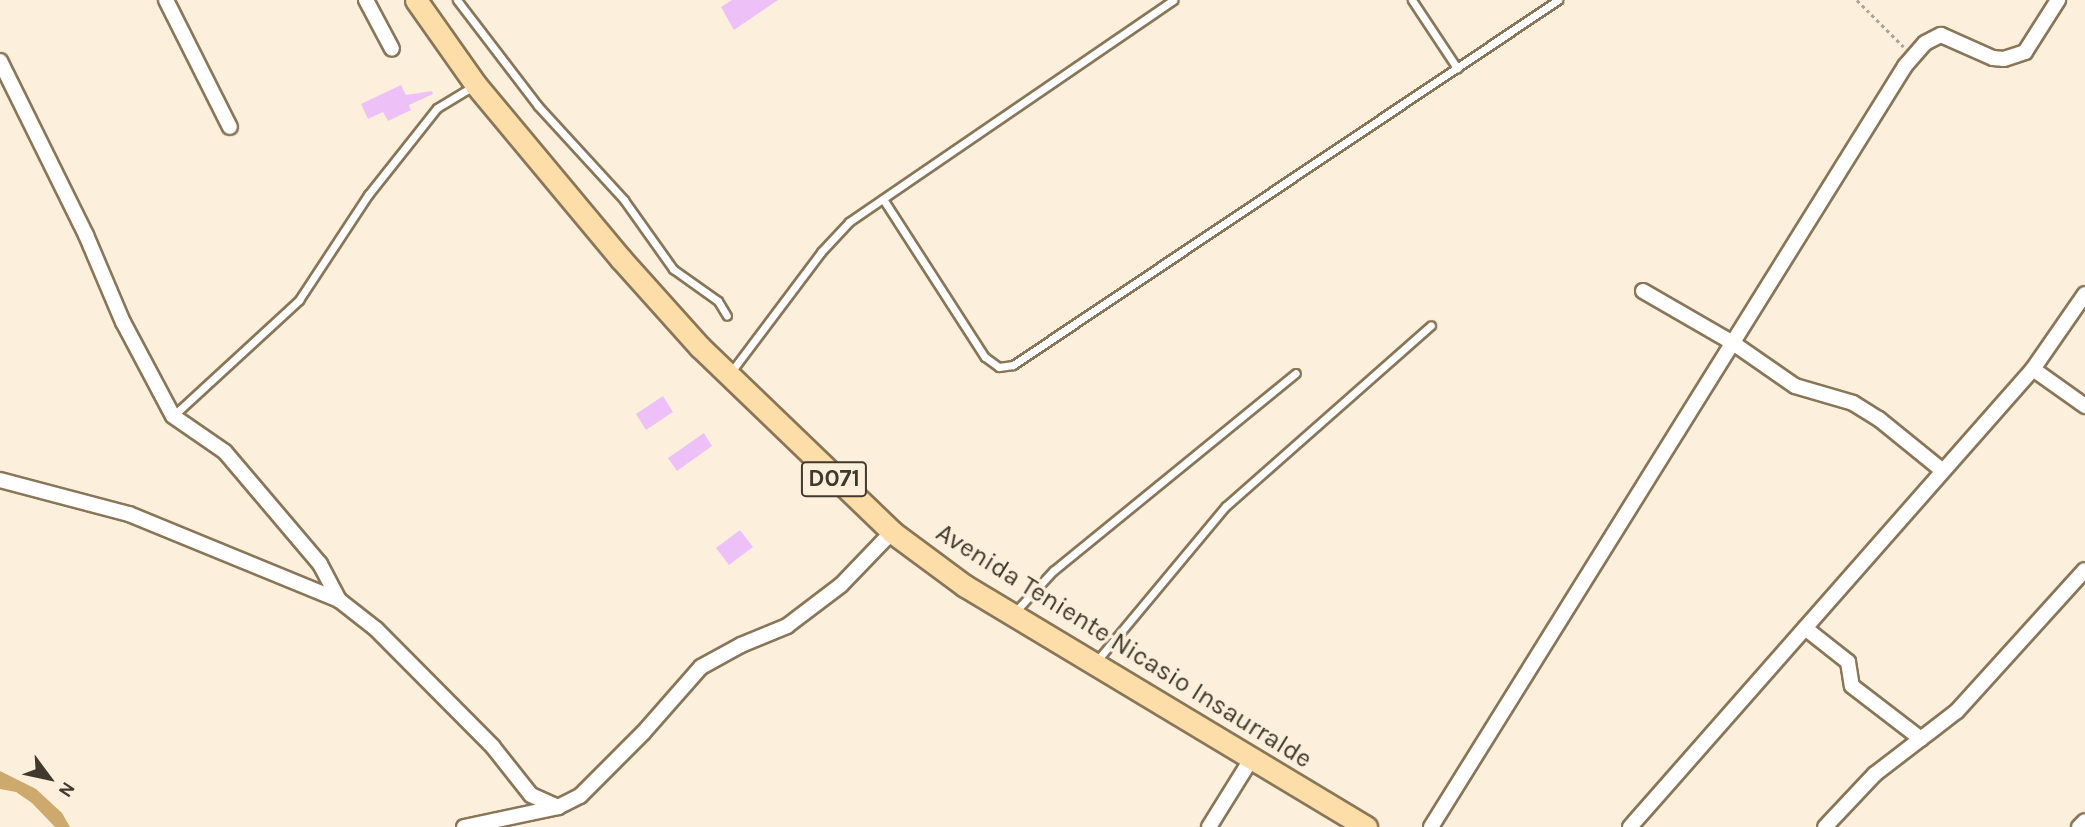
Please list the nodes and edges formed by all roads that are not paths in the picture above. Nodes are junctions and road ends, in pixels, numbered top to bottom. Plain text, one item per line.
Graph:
1 (166, 0) edge
2 (366, 0) edge
3 (416, 0) edge
4 (457, 0) edge
5 (1173, 0) edge
6 (1412, 0) edge
7 (1558, 0) edge
8 (2058, 0) edge
9 (392, 49) dead end
10 (0, 61) edge
11 (1457, 68) junction
12 (476, 85) junction
13 (230, 127) dead end
14 (883, 198) junction
15 (1643, 291) dead end
16 (2085, 294) edge
17 (727, 316) dead end
18 (1431, 325) dead end
19 (1733, 342) junction
20 (2033, 369) junction
21 (1296, 373) dead end
22 (729, 375) junction
23 (2085, 406) edge
24 (173, 416) junction
25 (1943, 471) junction
26 (0, 480) edge
27 (892, 532) junction
28 (2085, 570) edge
29 (338, 600) junction
30 (1013, 614) junction
31 (1805, 628) junction
32 (1095, 664) junction
33 (1921, 739) junction
34 (1252, 758) junction
35 (558, 807) junction
36 (2085, 821) edge
37 (464, 827) edge
38 (1209, 827) edge
39 (1366, 827) edge
40 (1431, 827) edge
41 (1630, 827) edge
42 (1825, 827) edge
43 (2079, 827) edge

1 - 13 street
2 - 9 street
3 - 12 main road, Avenida Teniente Nicasio Insaurralde / D071
4 - 17 lane
5 - 14 lane
6 - 11 lane
7 - 11 lane
8 - 19 street
10 - 24 street
11 - 14 lane
12 - 22 main road, Avenida Teniente Nicasio Insaurralde / D071
12 - 24 lane
14 - 22 lane
15 - 19 street
16 - 20 street
18 - 32 lane
19 - 25 street
19 - 40 street
20 - 23 street
20 - 25 street
21 - 30 lane
22 - 27 main road, Avenida Teniente Nicasio Insaurralde / D071
24 - 29 street
25 - 31 street
26 - 29 street
27 - 30 main road, Avenida Teniente Nicasio Insaurralde / D071
27 - 35 street
28 - 33 street
29 - 35 street
30 - 32 main road, Avenida Teniente Nicasio Insaurralde / D071
31 - 33 street
31 - 41 street
32 - 34 main road, Avenida Teniente Nicasio Insaurralde / D071
33 - 42 street
34 - 38 street
34 - 39 main road, Avenida Teniente Nicasio Insaurralde / D071
35 - 37 street
36 - 43 street

